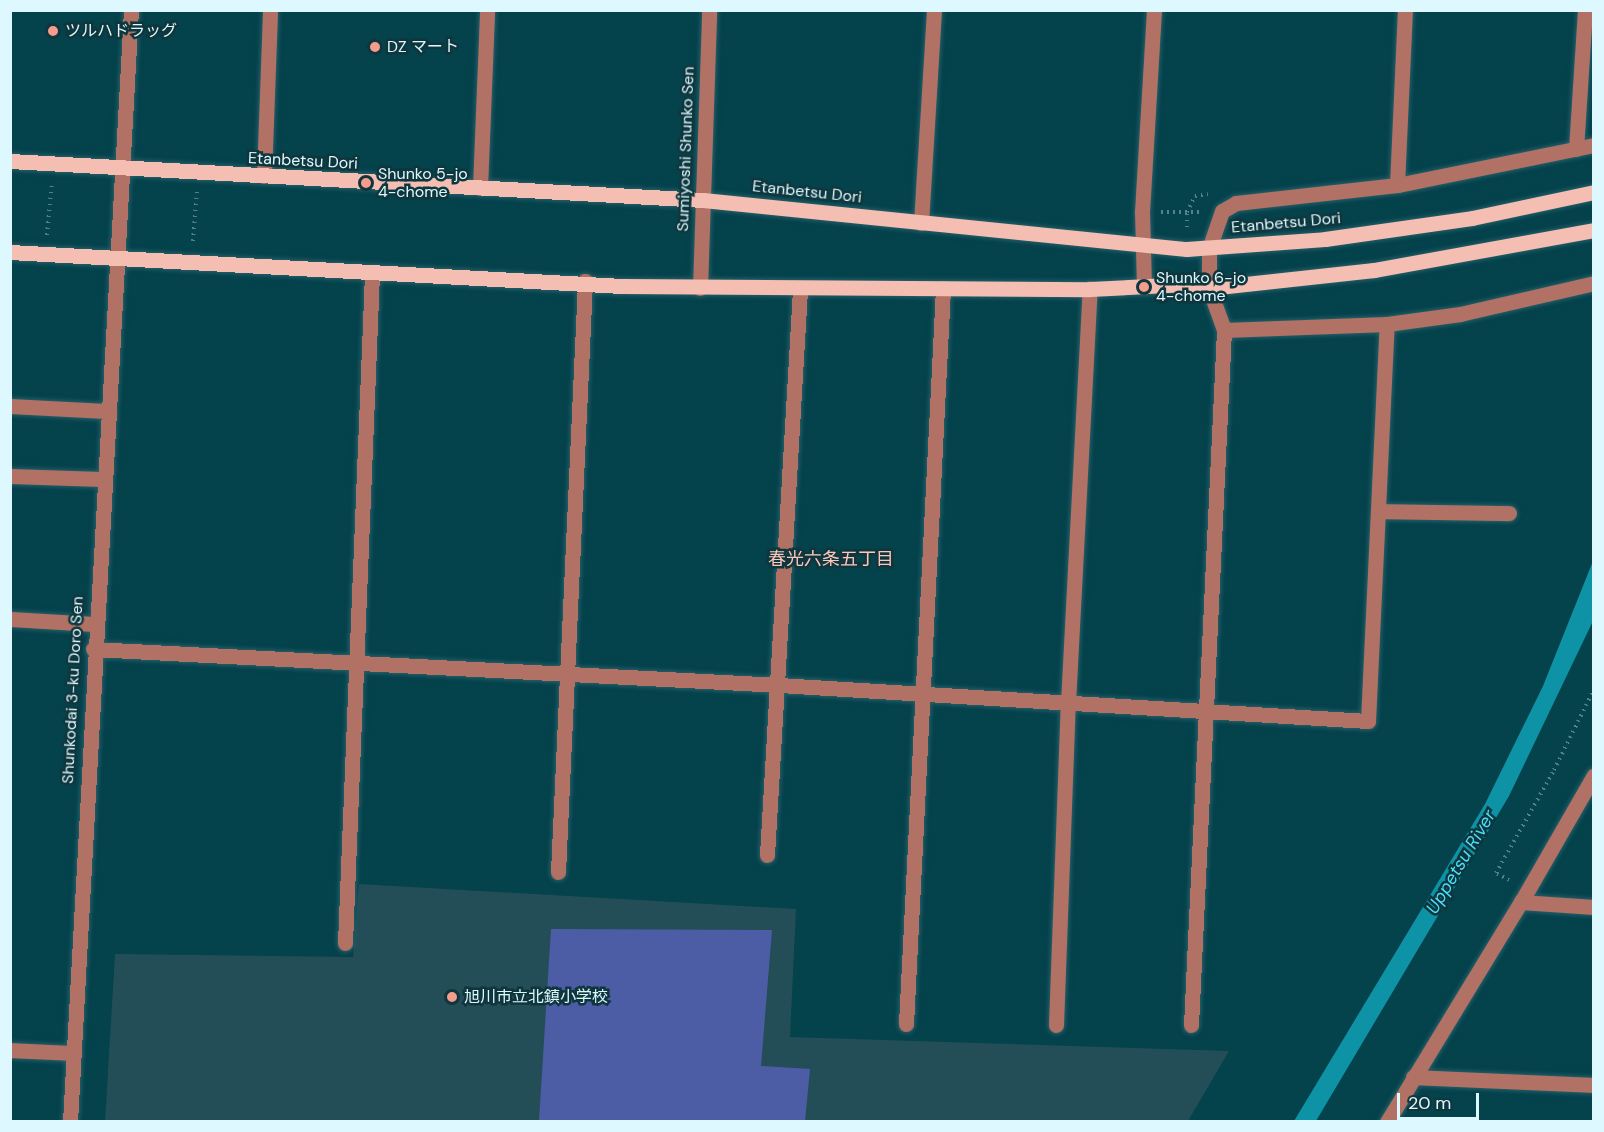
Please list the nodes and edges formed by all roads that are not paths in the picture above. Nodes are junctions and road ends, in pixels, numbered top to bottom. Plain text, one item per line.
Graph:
1 (131, 10) edge
2 (270, 10) edge
3 (487, 10) edge
4 (709, 10) edge
5 (934, 10) edge
6 (1154, 10) edge
7 (1405, 10) edge
8 (1585, 10) edge
9 (1593, 144) edge
10 (1576, 148) junction
11 (10, 161) edge
12 (123, 167) junction
13 (264, 176) junction
14 (1397, 185) junction
15 (480, 188) junction
16 (1593, 192) edge
17 (703, 200) junction
18 (921, 223) junction
19 (1593, 230) edge
20 (1142, 247) junction
21 (1209, 248) junction
22 (10, 252) edge
23 (114, 260) junction
24 (372, 273) junction
25 (585, 281) junction
26 (1593, 283) edge
27 (1144, 287) junction
28 (700, 288) junction
29 (944, 288) junction
30 (1209, 288) junction
31 (800, 289) junction
32 (1090, 289) junction
33 (1387, 324) junction
34 (1224, 330) junction
35 (10, 406) edge
36 (106, 411) junction
37 (10, 476) edge
38 (102, 479) junction
39 (1378, 511) junction
40 (1509, 513) dead end
41 (10, 619) edge
42 (95, 624) junction
43 (93, 649) junction
44 (353, 663) junction
45 (564, 676) junction
46 (779, 684) junction
47 (922, 694) junction
48 (1068, 703) junction
49 (1208, 711) junction
50 (1593, 775) edge
51 (767, 855) dead end
52 (558, 872) dead end
53 (1525, 896) junction
54 (1593, 907) edge
55 (345, 943) dead end
56 (906, 1024) dead end
57 (1056, 1025) dead end
58 (1191, 1025) dead end
59 (10, 1050) edge
60 (74, 1053) junction
61 (1413, 1077) junction
62 (1593, 1085) edge
63 (70, 1122) edge
64 (1387, 1122) edge

1 - 12 street, Shunkodai 3-ku Doro Sen
2 - 13 street
3 - 15 street
4 - 17 street, Sumiyoshi Shunko Sen
5 - 18 street
6 - 20 street
7 - 14 street
8 - 10 street
9 - 10 street
10 - 14 street
11 - 12 main road, Etanbetsu Dori
12 - 13 main road, Etanbetsu Dori
12 - 23 street, Shunkodai 3-ku Doro Sen
13 - 15 main road, Etanbetsu Dori
14 - 21 street
15 - 17 main road, Etanbetsu Dori
16 - 21 main road, Etanbetsu Dori
17 - 18 main road, Etanbetsu Dori
17 - 28 street, Sumiyoshi Shunko Sen
18 - 20 main road, Etanbetsu Dori
19 - 30 main road
20 - 21 main road, Etanbetsu Dori
20 - 27 street
21 - 30 street
22 - 23 main road
23 - 24 main road
23 - 36 street, Shunkodai 3-ku Doro Sen
24 - 25 main road
24 - 44 street
25 - 28 main road
25 - 45 street
26 - 33 street
27 - 30 main road
27 - 32 main road
28 - 31 main road
29 - 31 main road
29 - 32 main road
29 - 47 street
30 - 34 street
31 - 46 street
32 - 48 street
33 - 34 street
33 - 39 street
34 - 49 street
35 - 36 street
36 - 38 street, Shunkodai 3-ku Doro Sen
37 - 38 street
38 - 42 street, Shunkodai 3-ku Doro Sen
39 - 40 street
39 - 49 street
41 - 42 street
42 - 43 street, Shunkodai 3-ku Doro Sen
43 - 44 street
43 - 60 street, Shunkodai 3-ku Doro Sen
44 - 45 street
44 - 55 street
45 - 46 street
45 - 52 street
46 - 47 street
46 - 51 street
47 - 48 street
47 - 56 street
48 - 49 street
48 - 57 street
49 - 58 street
50 - 53 street
53 - 54 street
53 - 61 street
59 - 60 street
60 - 63 street, Shunkodai 3-ku Doro Sen
61 - 62 street
61 - 64 street

